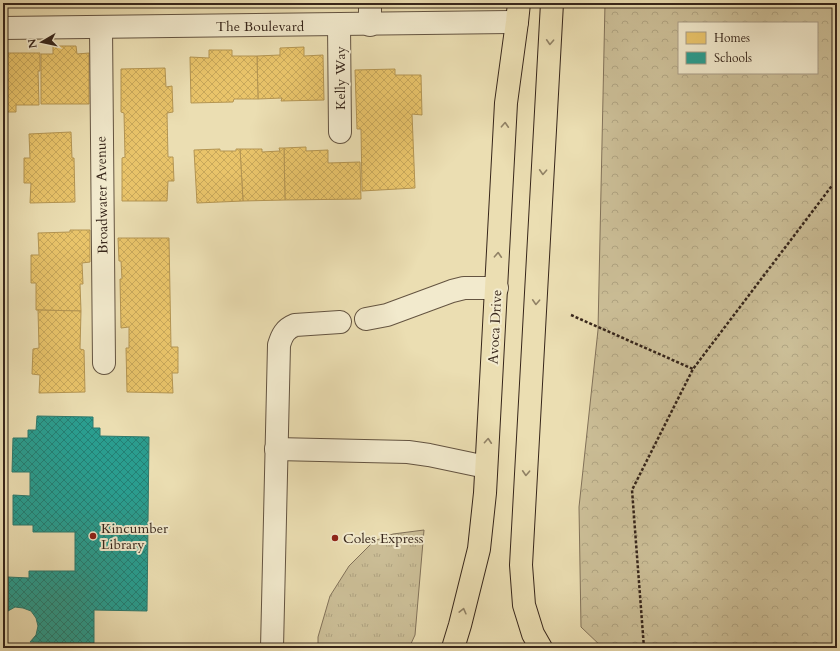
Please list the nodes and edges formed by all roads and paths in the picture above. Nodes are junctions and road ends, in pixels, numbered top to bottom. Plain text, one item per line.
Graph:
1 (370, 3) edge
2 (552, 3) edge
3 (518, 13) edge
4 (339, 25) junction
5 (370, 25) junction
6 (101, 27) junction
7 (3, 28) edge
8 (340, 132) dead end
9 (837, 179) edge
10 (497, 288) junction
11 (571, 315) dead end
12 (366, 319) dead end
13 (340, 322) dead end
14 (104, 363) dead end
15 (693, 369) junction
16 (276, 449) junction
17 (486, 467) junction
18 (272, 648) edge
19 (453, 648) edge
20 (541, 648) edge
21 (644, 648) edge

1 - 5 street
2 -> 20 main road
3 - 5 street, The Boulevard
10 -> 3 main road, Avoca Drive
4 - 5 street, The Boulevard
4 - 6 street, The Boulevard
4 - 8 street, Kelly Way
6 - 7 street, The Boulevard
6 - 14 street, Broadwater Avenue
9 - 15 path
10 - 12 street
17 -> 10 main road, Avoca Drive
11 - 15 path
13 - 16 street
15 - 21 path
16 - 17 street
16 - 18 street
19 -> 17 main road, Avoca Drive

